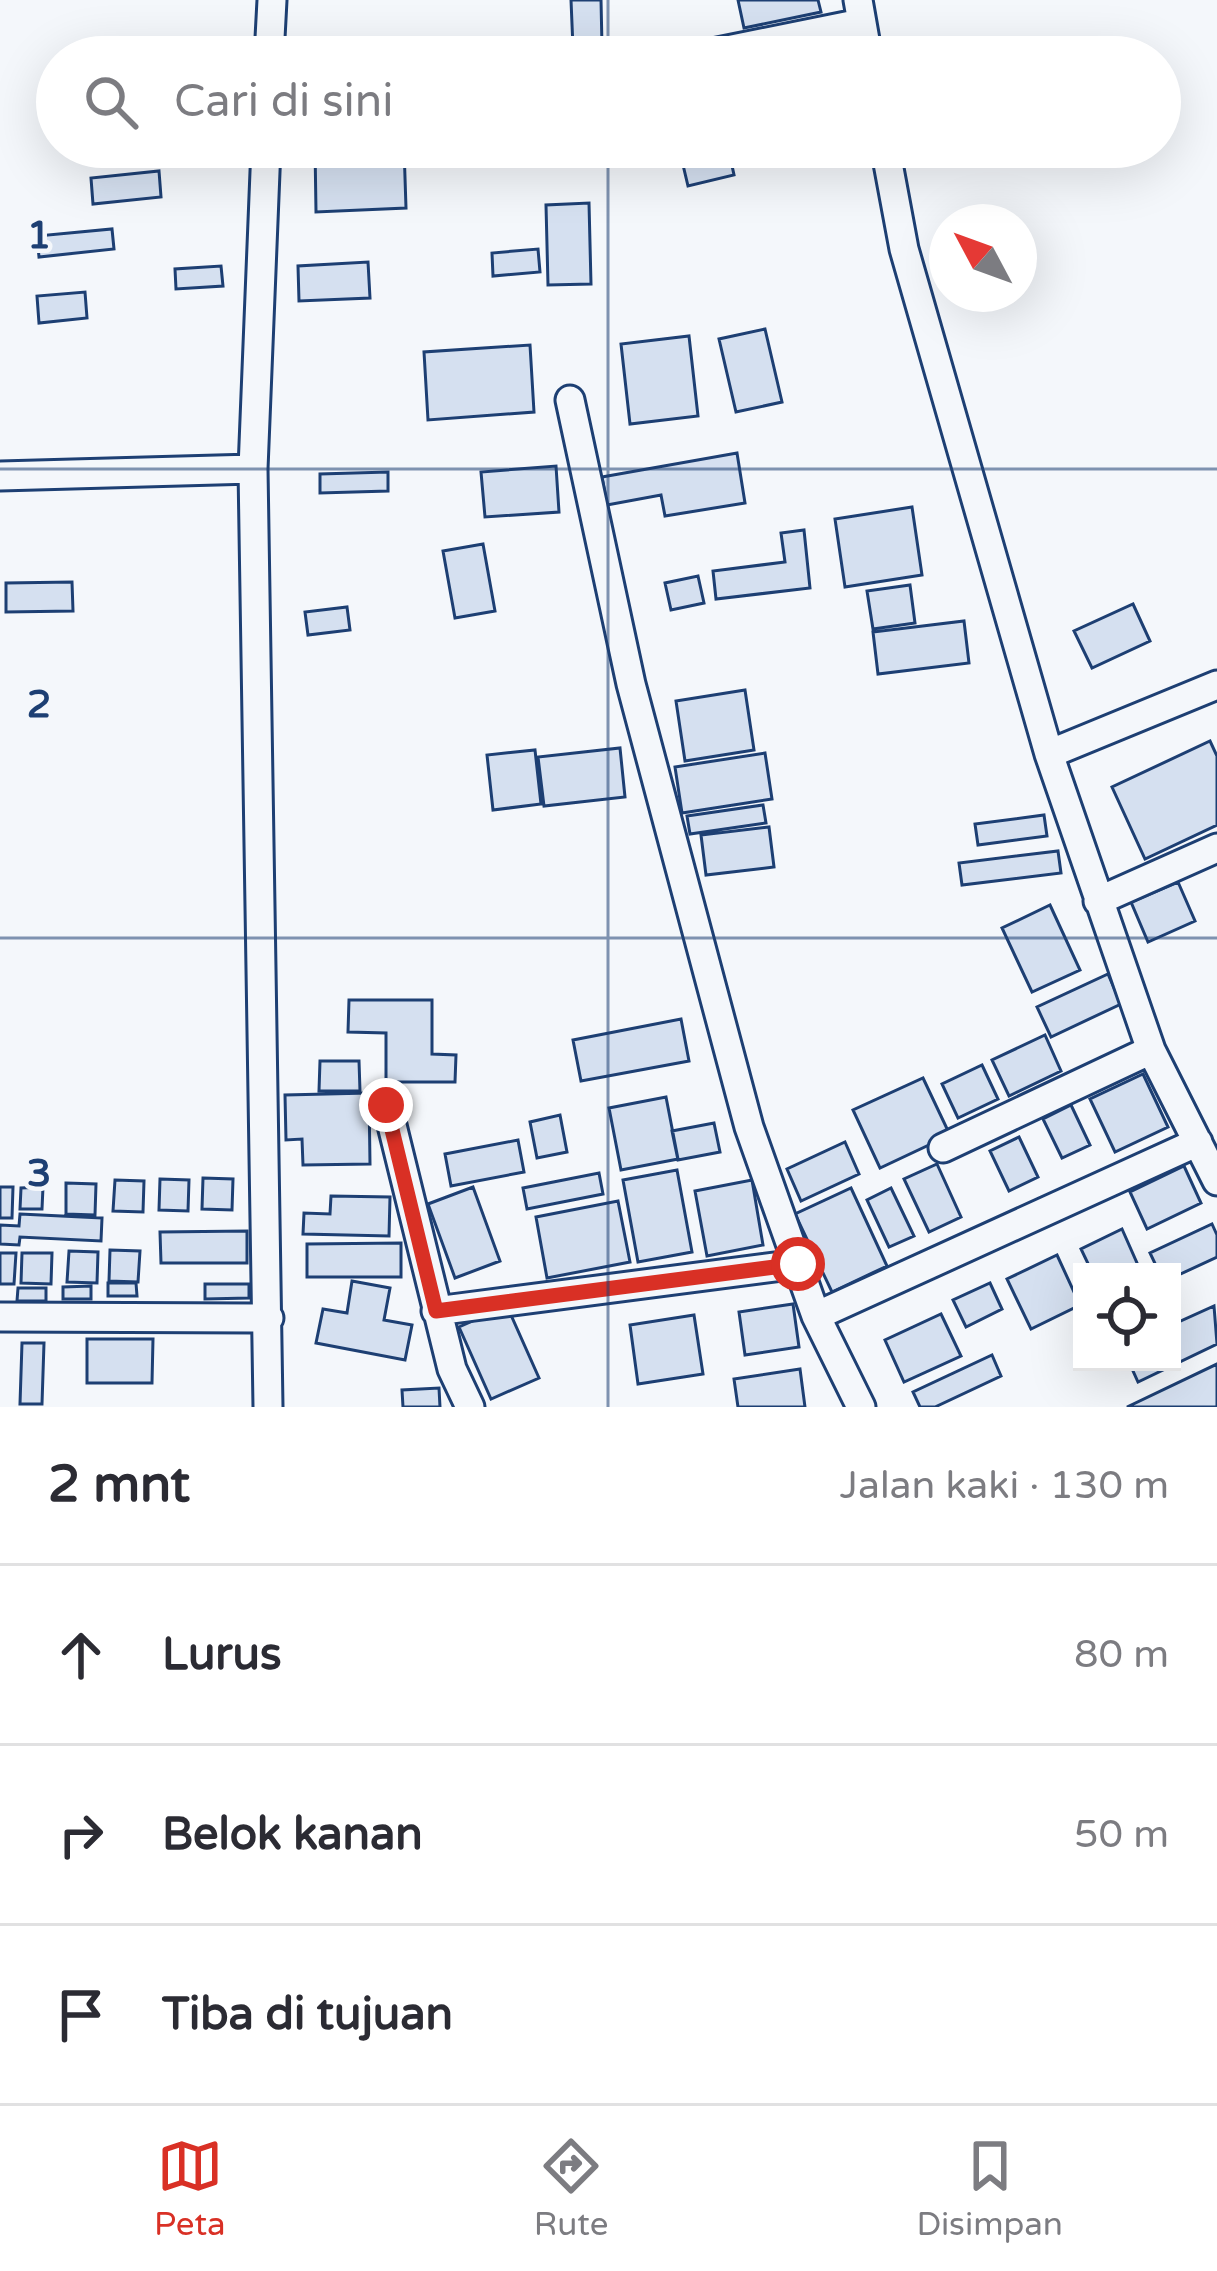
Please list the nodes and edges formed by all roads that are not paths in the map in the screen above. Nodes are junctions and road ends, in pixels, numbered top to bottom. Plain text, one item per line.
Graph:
1 (272, 0) edge
2 (860, 11) edge
3 (270, 36) edge
4 (769, 36) edge
5 (265, 168) edge
6 (888, 168) edge
7 (570, 400) dead end
8 (253, 469) junction
9 (0, 476) edge
10 (1217, 686) edge
11 (1049, 754) junction
12 (1217, 848) edge
13 (1097, 901) junction
14 (1151, 1050) junction
15 (386, 1105) dead end
16 (1198, 1142) junction
17 (943, 1148) dead end
18 (1217, 1181) edge
19 (798, 1264) junction
20 (436, 1311) junction
21 (816, 1316) junction
22 (0, 1317) edge
23 (268, 1318) junction
24 (268, 1407) edge
25 (470, 1407) edge
26 (861, 1407) edge

1 - 3 street
2 - 4 street
5 - 8 street
6 - 11 street
7 - 19 street
8 - 9 street
8 - 23 street
10 - 11 street
11 - 13 street
12 - 13 street
13 - 14 street
14 - 16 street
14 - 17 street
15 - 20 street
16 - 18 street
16 - 21 street
19 - 20 street
19 - 21 street
20 - 25 street
21 - 26 street
22 - 23 street
23 - 24 street

